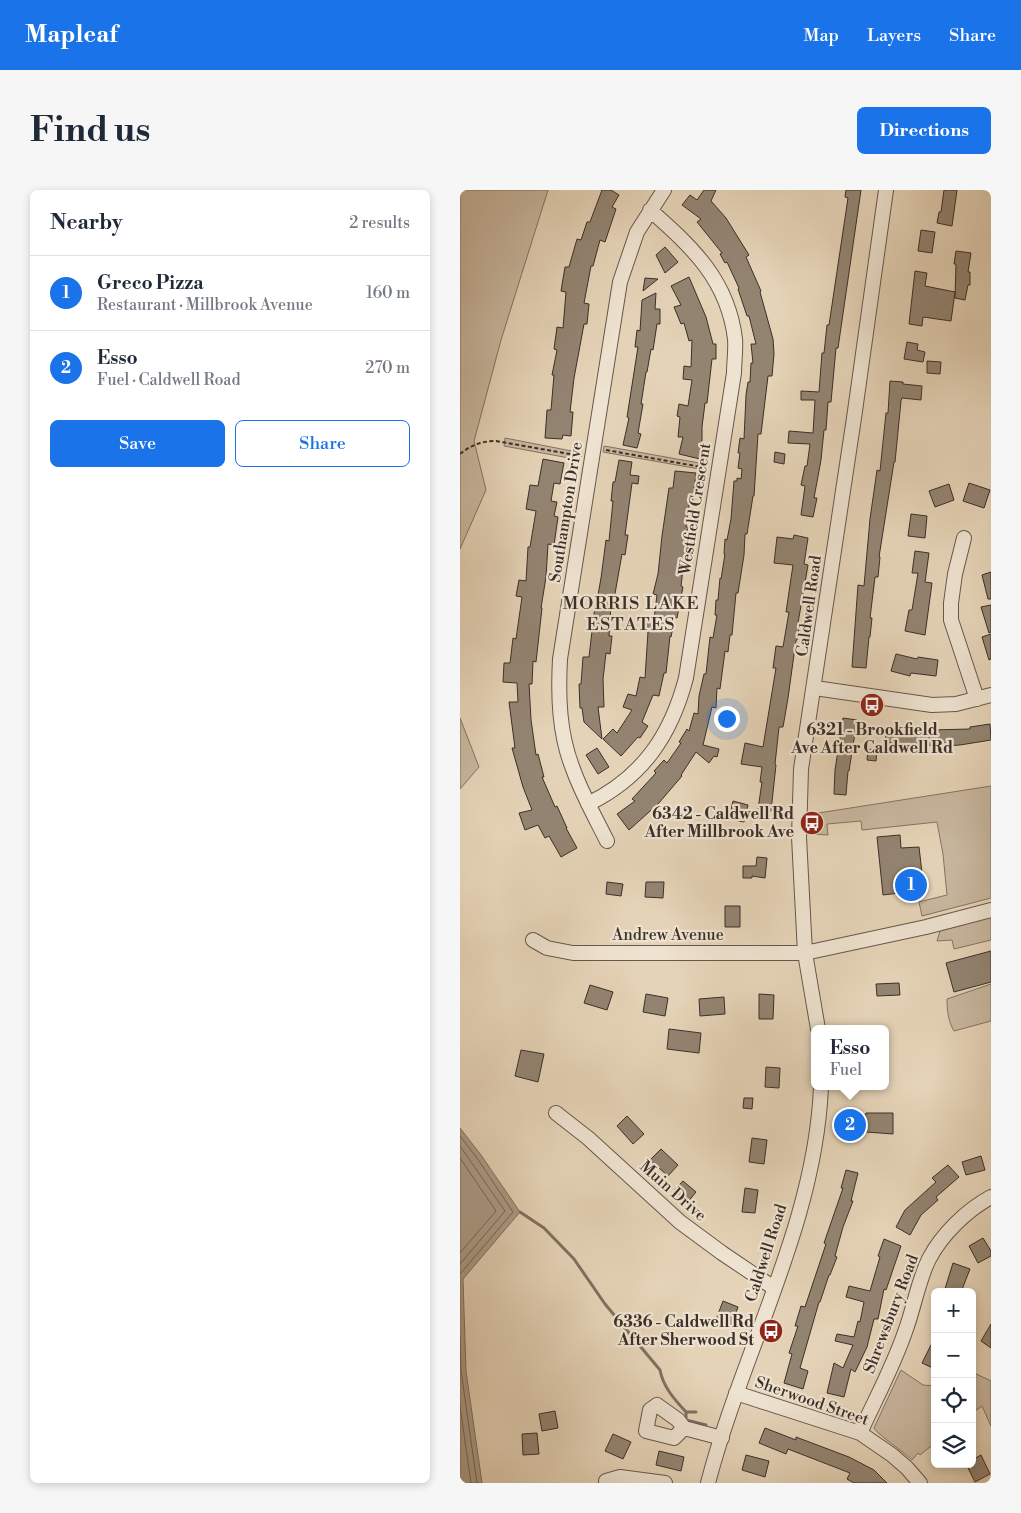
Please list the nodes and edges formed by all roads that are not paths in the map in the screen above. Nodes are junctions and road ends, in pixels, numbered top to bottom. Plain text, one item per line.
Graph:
1 (664, 190) edge
2 (886, 190) edge
3 (650, 210) junction
4 (964, 538) dead end
5 (815, 688) junction
6 (991, 695) edge
7 (977, 699) junction
8 (588, 804) junction
9 (608, 841) dead end
10 (991, 910) edge
11 (533, 940) dead end
12 (805, 953) junction
13 (817, 1025) edge
14 (821, 1090) edge
15 (556, 1113) dead end
16 (990, 1201) edge
17 (774, 1288) junction
18 (736, 1393) junction
19 (684, 1428) dead end
20 (860, 1433) junction
21 (722, 1438) junction
22 (606, 1480) dead end
23 (665, 1483) edge
24 (708, 1483) edge
25 (920, 1483) edge

1 - 3 street, Southampton Drive
2 - 5 street, Caldwell Road
3 - 8 street, Southampton Drive
3 - 8 street, Westfield Crescent
4 - 7 street
5 - 7 street
5 - 12 street, Caldwell Road
6 - 7 street
8 - 9 street, Southampton Drive
10 - 12 street, Andrew Avenue
11 - 12 street, Andrew Avenue
12 - 13 street, Caldwell Road
14 - 17 street, Caldwell Road
15 - 17 street, Muin Drive
16 - 20 street, Shrewsbury Road
17 - 18 street, Caldwell Road
18 - 20 street, Sherwood Street
18 - 21 street, Caldwell Road
19 - 21 street
20 - 25 street, Sherwood Street
21 - 24 street, Caldwell Road
22 - 23 street

